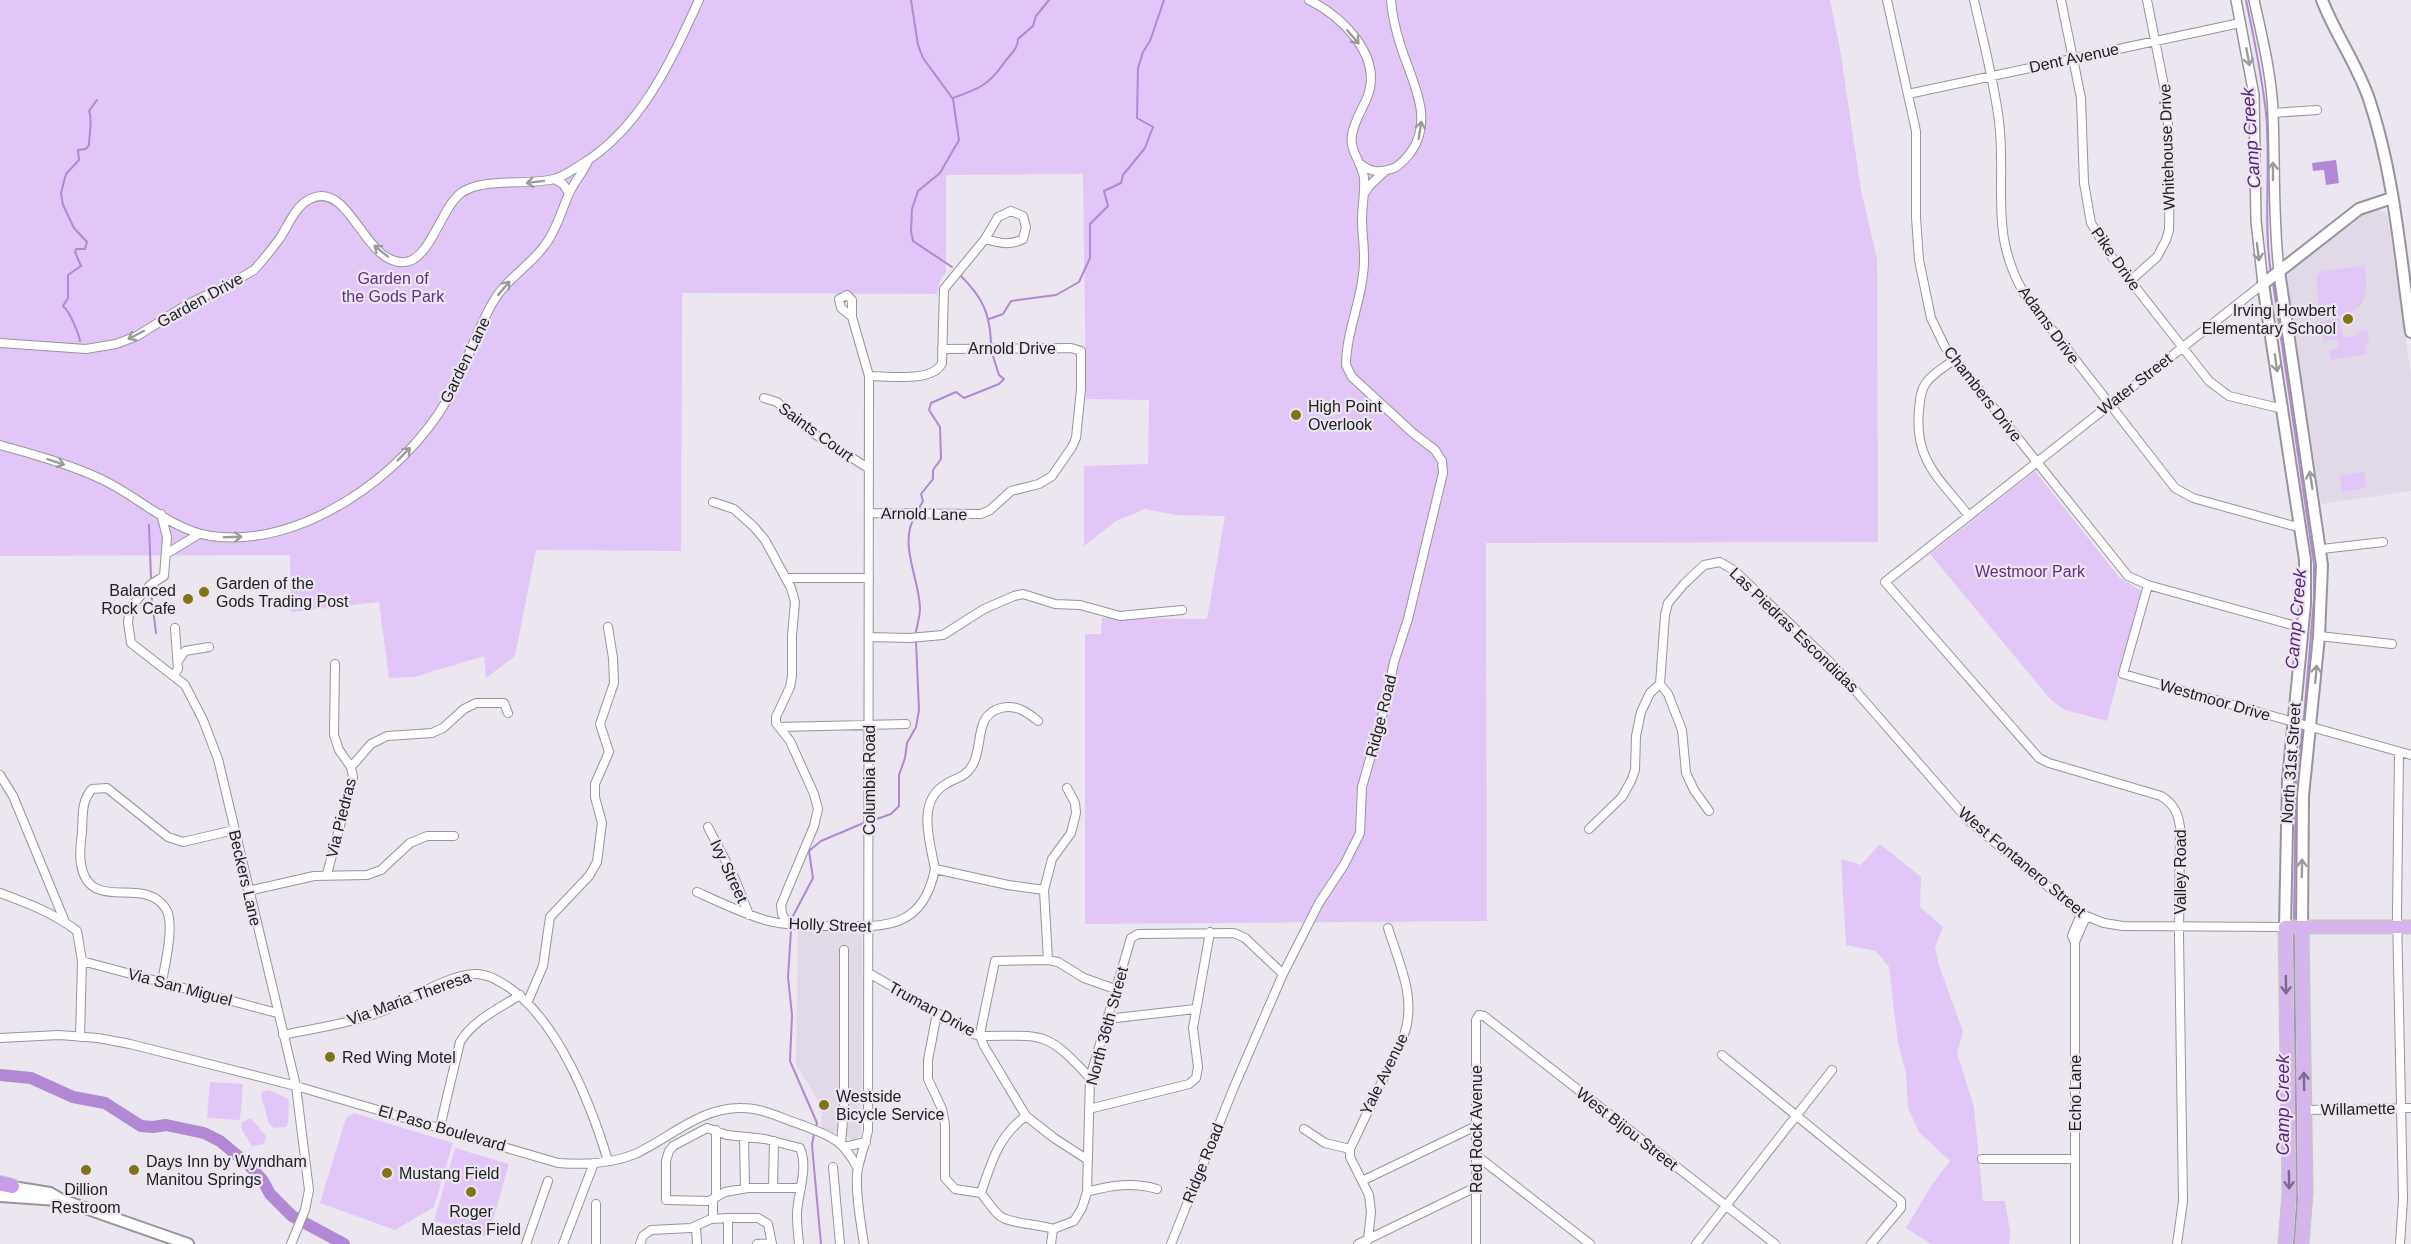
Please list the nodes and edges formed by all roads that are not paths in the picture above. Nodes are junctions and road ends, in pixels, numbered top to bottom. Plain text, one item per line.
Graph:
1 (699, 0) edge
2 (1309, 0) edge
3 (1391, 0) edge
4 (1887, 0) edge
5 (1974, 0) edge
6 (2061, 0) edge
7 (2147, 0) edge
8 (2236, 0) edge
9 (2254, 0) edge
10 (2322, 0) edge
11 (2240, 23) junction
12 (2156, 41) junction
13 (2073, 58) junction
14 (1990, 76) junction
15 (1908, 94) junction
16 (2317, 110) dead end
17 (2273, 112) junction
18 (588, 161) junction
19 (1359, 164) junction
20 (1384, 172) junction
21 (555, 179) junction
22 (569, 193) junction
23 (1364, 194) junction
24 (2392, 198) junction
25 (985, 239) junction
26 (2279, 271) junction
27 (2130, 281) junction
28 (2263, 284) junction
29 (852, 317) dead end
30 (2411, 332) edge
31 (0, 343) edge
32 (2183, 347) junction
33 (942, 349) junction
34 (1081, 351) joint
35 (1955, 359) junction
36 (869, 376) junction
37 (764, 398) dead end
38 (2109, 405) junction
39 (2283, 410) junction
40 (0, 445) edge
41 (2036, 462) junction
42 (868, 468) junction
43 (713, 501) dead end
44 (869, 513) junction
45 (161, 514) junction
46 (1969, 516) junction
47 (2301, 528) junction
48 (199, 534) junction
49 (2383, 542) dead end
50 (2322, 549) junction
51 (166, 554) junction
52 (787, 578) junction
53 (869, 578) junction
54 (1885, 582) joint
55 (2148, 585) junction
56 (1182, 610) dead end
57 (608, 627) dead end
58 (176, 628) dead end
59 (2303, 628) junction
60 (2319, 636) junction
61 (868, 637) junction
62 (2392, 644) dead end
63 (209, 647) dead end
64 (177, 661) junction
65 (335, 664) dead end
66 (174, 675) junction
67 (1660, 684) junction
68 (1862, 697) joint
69 (508, 713) dead end
70 (1038, 721) dead end
71 (2294, 722) junction
72 (906, 724) dead end
73 (869, 725) junction
74 (779, 727) junction
75 (2312, 728) junction
76 (2399, 752) junction
77 (2411, 755) edge
78 (351, 767) junction
79 (0, 776) edge
80 (1067, 788) dead end
81 (1709, 811) dead end
82 (708, 827) dead end
83 (1589, 829) dead end
84 (234, 830) junction
85 (454, 836) dead end
86 (935, 868) junction
87 (327, 874) junction
88 (1044, 890) junction
89 (248, 891) junction
90 (697, 892) dead end
91 (0, 893) edge
92 (749, 915) junction
93 (2083, 915) junction
94 (65, 922) junction
95 (787, 923) junction
96 (2180, 925) junction
97 (869, 927) junction
98 (2285, 927) junction
99 (2302, 927) junction
100 (2405, 927) edge
101 (1388, 928) dead end
102 (1210, 932) junction
103 (844, 950) dead end
104 (1048, 960) junction
105 (82, 961) junction
106 (869, 973) junction
107 (1283, 974) junction
108 (162, 981) junction
109 (1115, 989) junction
110 (520, 995) junction
111 (528, 1001) junction
112 (1195, 1009) junction
113 (277, 1013) junction
114 (937, 1013) junction
115 (1479, 1015) joint
116 (1107, 1019) junction
117 (283, 1035) junction
118 (80, 1036) junction
119 (980, 1036) junction
120 (0, 1038) edge
121 (1722, 1055) dead end
122 (1832, 1071) dead end
123 (1090, 1078) junction
124 (296, 1086) junction
125 (2401, 1108) junction
126 (2411, 1108) edge
127 (1089, 1109) junction
128 (2304, 1110) junction
129 (1026, 1116) junction
130 (1796, 1116) junction
131 (1476, 1126) junction
132 (440, 1127) junction
133 (716, 1130) junction
134 (1304, 1130) dead end
135 (744, 1138) junction
136 (774, 1141) junction
137 (866, 1142) junction
138 (843, 1145) junction
139 (1350, 1149) junction
140 (1476, 1155) junction
141 (1982, 1159) dead end
142 (2075, 1159) junction
143 (1088, 1160) junction
144 (608, 1161) junction
145 (594, 1163) junction
146 (833, 1167) dead end
147 (858, 1169) junction
148 (548, 1181) dead end
149 (1362, 1181) junction
150 (4, 1185) edge
151 (1476, 1187) junction
152 (745, 1188) junction
153 (773, 1188) junction
154 (801, 1188) junction
155 (1157, 1189) dead end
156 (1088, 1192) junction
157 (981, 1193) junction
158 (0, 1196) edge
159 (715, 1198) junction
160 (62, 1200) junction
161 (596, 1204) dead end
162 (1726, 1206) junction
163 (713, 1218) junction
164 (728, 1218) junction
165 (696, 1227) junction
166 (1053, 1229) junction
167 (1364, 1242) edge
168 (188, 1244) edge
169 (291, 1244) edge
170 (526, 1244) edge
171 (563, 1244) edge
172 (596, 1244) edge
173 (640, 1244) edge
174 (697, 1244) edge
175 (728, 1244) edge
176 (757, 1244) edge
177 (772, 1244) edge
178 (799, 1244) edge
179 (840, 1244) edge
180 (864, 1244) edge
181 (1051, 1244) edge
182 (1171, 1244) edge
183 (1476, 1244) edge
184 (1590, 1244) edge
185 (1696, 1244) edge
186 (1775, 1244) edge
187 (1871, 1244) edge
188 (2075, 1244) edge
189 (2177, 1244) edge
190 (2285, 1244) edge
191 (2302, 1244) edge
192 (2400, 1244) edge

1 - 18 street, Garden Drive
2 -> 19 street, Ridge Road
20 -> 3 street
4 - 15 street, Chambers Drive
5 - 14 street, Adams Drive
6 - 13 street, Pike Drive
7 - 12 street, Whitehouse Drive
8 - 11 street, North 31st Street
9 - 17 street, North 31st Street
10 - 24 main road
11 - 12 street, Dent Avenue
11 -> 28 street, North 31st Street
12 - 13 street, Dent Avenue
12 - 27 street, Whitehouse Drive
13 - 14 street, Dent Avenue
13 - 27 street, Pike Drive
14 - 15 street, Dent Avenue
14 - 38 street, Adams Drive
15 - 35 street, Chambers Drive
16 - 17 street
26 -> 17 street, North 31st Street
18 - 21 street, Garden Drive
18 - 22 street, Garden Lane
19 - 20 street
19 - 23 street, Ridge Road
20 - 23 street
21 - 22 street
21 -> 31 street, Garden Drive
48 -> 22 street, Garden Lane
23 - 107 street, Ridge Road
24 - 26 main road, Water Street
24 - 30 main road
25 - 25 street
25 - 33 street
26 - 28 main road, Water Street
50 -> 26 main road, North 31st Street
27 - 32 street, Pike Drive
28 - 32 street, Water Street
28 -> 39 main road, North 31st Street
29 - 36 street, Columbia Road
32 - 38 street, Water Street
32 - 39 street, Pike Drive
33 - 34 street, Arnold Drive
33 - 36 street
34 - 44 street, Arnold Lane
35 - 41 street, Chambers Drive
35 - 46 street
36 - 42 street, Columbia Road
37 - 42 street, Saints Court
38 - 41 street, Water Street
38 - 47 street, Adams Drive
39 - 47 main road, North 31st Street
40 -> 45 street, Garden Lane
41 - 46 street, Water Street
41 - 55 street, Chambers Drive
42 - 44 street, Columbia Road
43 - 52 street
44 - 53 street, Columbia Road
45 - 48 street, Garden Lane
45 - 51 street, Beckers Lane
46 - 54 street, Water Street
47 - 59 main road, North 31st Street
48 - 51 street
49 - 50 street
50 - 60 main road, North 31st Street
51 - 66 street, Beckers Lane
52 - 53 street
52 - 74 street
53 - 61 street, Columbia Road
54 - 96 street, Valley Road
55 - 59 street, Chambers Drive
55 - 71 street, Westmoor Drive
56 - 61 street
57 - 111 street
58 - 64 street
59 - 71 main road, North 31st Street
60 - 62 street
75 -> 60 main road, North 31st Street
61 - 73 street, Columbia Road
63 - 64 street
64 - 66 street
65 - 78 street
66 - 84 street, Beckers Lane
67 - 68 street, Las Piedras Escondidas
67 - 81 street
67 - 83 street
68 - 93 street, West Fontanero Street
69 - 78 street, Via Piedras
70 - 86 street
71 - 75 street, Westmoor Drive
71 - 98 main road, North 31st Street
72 - 73 street
73 - 74 street
73 - 97 street, Columbia Road
74 - 95 street
75 - 76 street, Westmoor Drive
99 -> 75 main road, North 31st Street
76 - 77 street, Westmoor Drive
76 - 100 street
78 - 87 street, Via Piedras
79 - 94 street
80 - 88 street
82 - 92 street, Ivy Street
84 - 89 street, Beckers Lane
84 - 108 street
85 - 87 street
86 - 88 street
86 - 97 street, Holly Street
87 - 89 street
88 - 104 street
89 - 113 street, Beckers Lane
90 - 92 street, Holly Street
91 - 94 street
92 - 95 street, Holly Street
93 - 96 street, West Fontanero Street
93 - 142 street, Echo Lane
94 - 105 street
95 - 97 street, Holly Street
96 - 98 street, West Fontanero Street
96 - 189 street, Valley Road
97 - 106 street, Columbia Road
98 - 99 main road, West Fontanero Street
98 -> 190 main road, North 31st Street
99 - 100 main road, West Fontanero Street
128 -> 99 main road, North 31st Street
100 - 125 street
101 - 139 street, Yale Avenue
102 - 107 street
102 - 109 street, North 36th Street
102 - 112 street
103 - 138 street
104 - 109 street
104 - 119 street
105 - 108 street, Via San Miguel
105 - 118 street
106 - 114 street, Truman Drive
106 - 137 street, Columbia Road
107 - 182 street, Ridge Road
108 - 113 street, Via San Miguel
109 - 116 street, North 36th Street
110 - 111 street, Via Maria Theresa
110 - 117 street, Via Maria Theresa
110 - 132 street
111 - 144 street, Via Maria Theresa
112 - 116 street
112 - 127 street
113 - 117 street, Beckers Lane
114 - 119 street, Truman Drive
114 - 157 street
115 - 131 street, Red Rock Avenue
115 - 162 street, West Bijou Street
116 - 123 street, North 36th Street
117 - 124 street, Beckers Lane
118 - 120 street, El Paso Boulevard
118 - 124 street, El Paso Boulevard
119 - 123 street, Truman Drive
119 - 129 street
121 - 130 street
122 - 130 street
123 - 127 street, North 36th Street
124 - 132 street, El Paso Boulevard
124 - 169 street, Beckers Lane
125 - 126 street, Willamette
125 - 128 street, Willamette
125 - 192 street
127 - 143 street, North 36th Street
128 - 191 main road, North 31st Street
129 - 143 street
129 - 157 street
130 - 162 street
130 - 187 street
131 - 140 street, Red Rock Avenue
131 - 149 street
132 - 145 street, El Paso Boulevard
133 - 135 street
133 - 159 street
133 - 159 street
134 - 139 street
135 - 136 street
135 - 152 street
136 - 153 street
136 - 154 street
137 - 138 street
137 - 147 street, Columbia Road
138 - 144 street, El Paso Boulevard
138 - 147 street, El Paso Boulevard
139 - 149 street
140 - 151 street, Red Rock Avenue
140 - 184 street
141 - 142 street
142 - 188 street, Echo Lane
143 - 156 street, North 36th Street
144 - 145 street, El Paso Boulevard
145 - 171 street
146 - 179 street
147 - 180 street, Columbia Road
148 - 170 street
149 - 167 street
150 - 160 main road
151 - 167 street
151 - 183 street, Red Rock Avenue
152 - 153 street
152 - 159 street
153 - 154 street
154 - 178 street
155 - 156 street
156 - 166 street, North 36th Street
157 - 166 street
158 - 160 main road
159 - 163 street
160 - 168 main road
161 - 172 street
162 - 185 street
162 - 186 street, West Bijou Street
163 - 164 street
163 - 165 street
164 - 175 street
164 - 177 street
165 - 173 street
165 - 174 street
166 - 181 street
176 - 177 street

